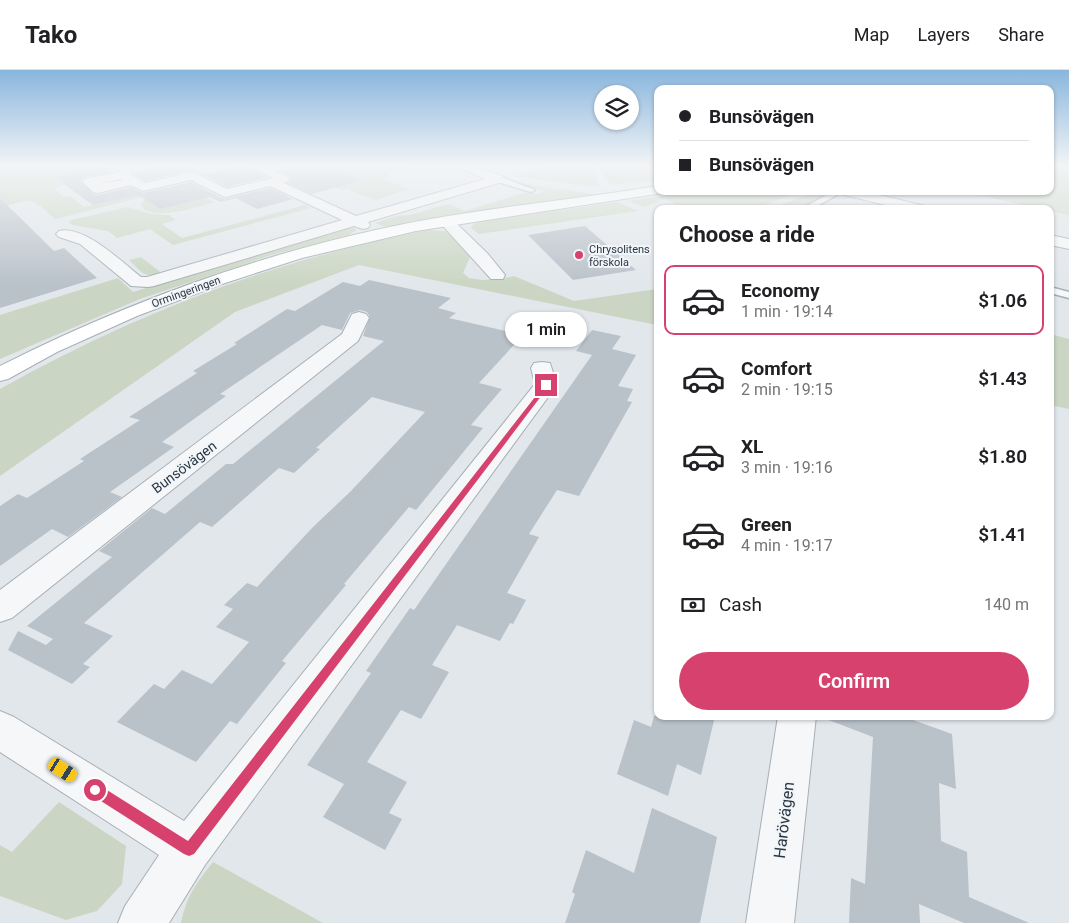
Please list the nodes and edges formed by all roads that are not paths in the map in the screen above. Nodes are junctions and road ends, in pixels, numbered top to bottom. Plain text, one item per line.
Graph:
1 (322, 206) edge
2 (409, 206) edge
3 (556, 206) edge
4 (356, 222) junction
5 (447, 222) junction
6 (382, 233) junction
7 (64, 234) dead end
8 (1054, 241) edge
9 (1069, 244) edge
10 (497, 275) dead end
11 (1054, 291) edge
12 (1069, 295) edge
13 (359, 318) dead end
14 (542, 368) dead end
15 (0, 374) edge
16 (0, 608) edge
17 (796, 720) edge
18 (0, 730) edge
19 (189, 849) junction
20 (142, 923) edge
21 (770, 923) edge

1 - 4 street
2 - 4 street, Ormingeringen
3 - 5 street, Ormingeringen
4 - 6 street
4 - 7 street, Ormingeringen
5 - 6 street, Ormingeringen
5 - 10 street
6 - 15 street, Ormingeringen
8 - 9 street
11 - 12 lane
13 - 16 street, Bunsövägen
14 - 19 street
17 - 21 street, Harövägen
18 - 19 street
19 - 20 street

